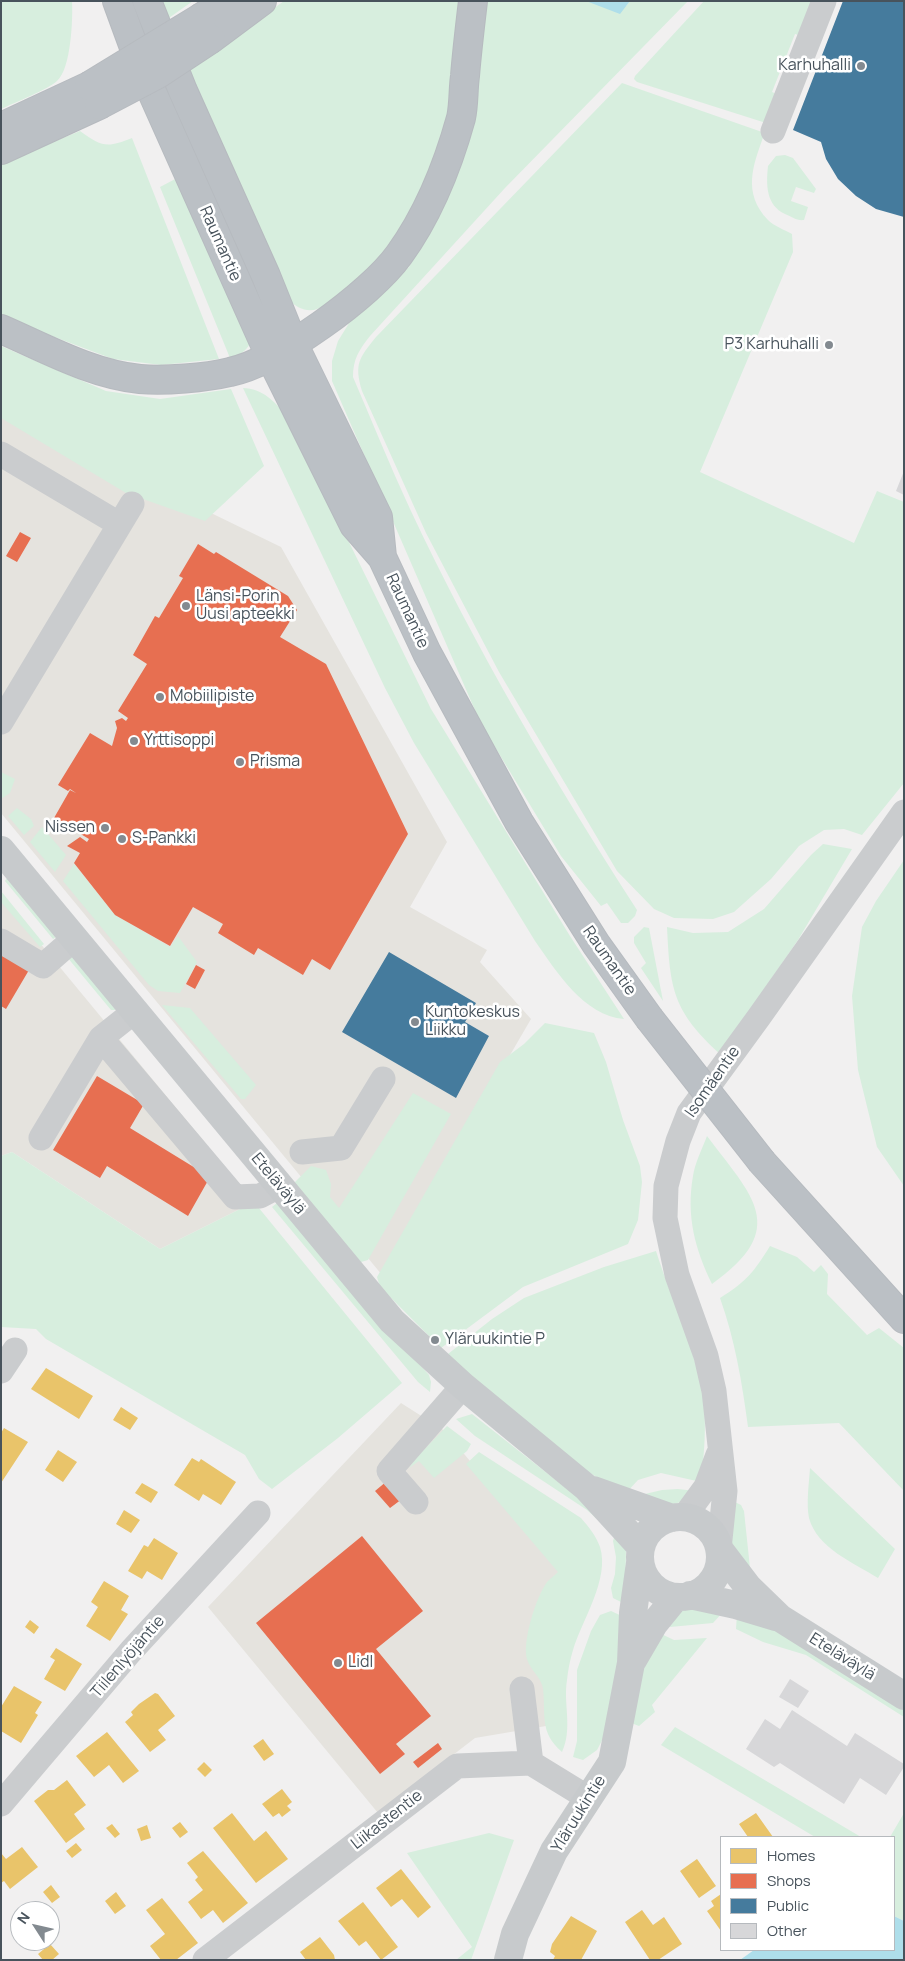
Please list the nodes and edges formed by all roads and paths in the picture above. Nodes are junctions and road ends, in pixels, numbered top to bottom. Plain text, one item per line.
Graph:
1 (117, 1) edge
2 (148, 1) edge
3 (227, 1) edge
4 (262, 1) edge
5 (474, 1) edge
6 (824, 1) edge
7 (206, 28) junction
8 (94, 95) junction
9 (1, 127) edge
10 (773, 131) dead end
11 (1, 150) edge
12 (1, 329) edge
13 (281, 350) junction
14 (1, 454) edge
15 (1, 722) edge
16 (904, 812) edge
17 (5, 861) edge
18 (75, 938) junction
19 (1, 941) edge
20 (135, 1011) junction
21 (101, 1038) junction
22 (383, 1079) dead end
23 (41, 1138) dead end
24 (302, 1152) dead end
25 (279, 1186) junction
26 (904, 1319) edge
27 (15, 1350) dead end
28 (1, 1371) edge
29 (463, 1386) junction
30 (719, 1452) junction
31 (587, 1488) junction
32 (416, 1502) dead end
33 (258, 1513) dead end
34 (678, 1517) junction
35 (720, 1549) junction
36 (641, 1555) junction
37 (683, 1596) junction
38 (780, 1618) junction
39 (630, 1663) junction
40 (522, 1689) dead end
41 (904, 1696) edge
42 (530, 1763) junction
43 (588, 1798) junction
44 (1, 1804) edge
45 (205, 1960) edge
46 (508, 1960) edge

1 - 13 highway, Raumantie
2 - 13 highway, Raumantie
3 - 7 highway
4 - 7 highway
5 - 13 highway
6 - 10 street
7 - 8 highway, bridge
8 - 9 highway
8 - 11 highway
12 - 13 highway
13 - 26 highway, Raumantie, bridge
14 - 15 street
16 - 30 street, Isomäentie
17 - 18 main road, Eteläväylä
18 - 19 street
18 - 20 main road, Eteläväylä
20 - 21 street
20 - 25 main road, Eteläväylä
21 - 23 street
21 - 25 street
22 - 24 street
25 - 29 main road, Eteläväylä
27 - 28 street
29 - 31 main road, Eteläväylä
29 - 32 street
30 - 34 street, Isomäentie
30 - 35 street, Isomäentie
31 - 34 main road, Eteläväylä
31 - 36 main road, Eteläväylä
33 - 44 street, Tiilenlyöjäntie
34 - 35 main road
34 - 36 main road
35 - 37 main road
35 - 38 main road, Eteläväylä
36 - 37 main road
36 - 39 main road, Yläruukintie
37 - 38 main road, Eteläväylä
37 - 39 main road, Yläruukintie
38 - 41 main road, Eteläväylä
39 - 43 main road, Yläruukintie
40 - 42 street
42 - 43 street
42 - 45 street, Liikastentie
43 - 46 main road, Yläruukintie

